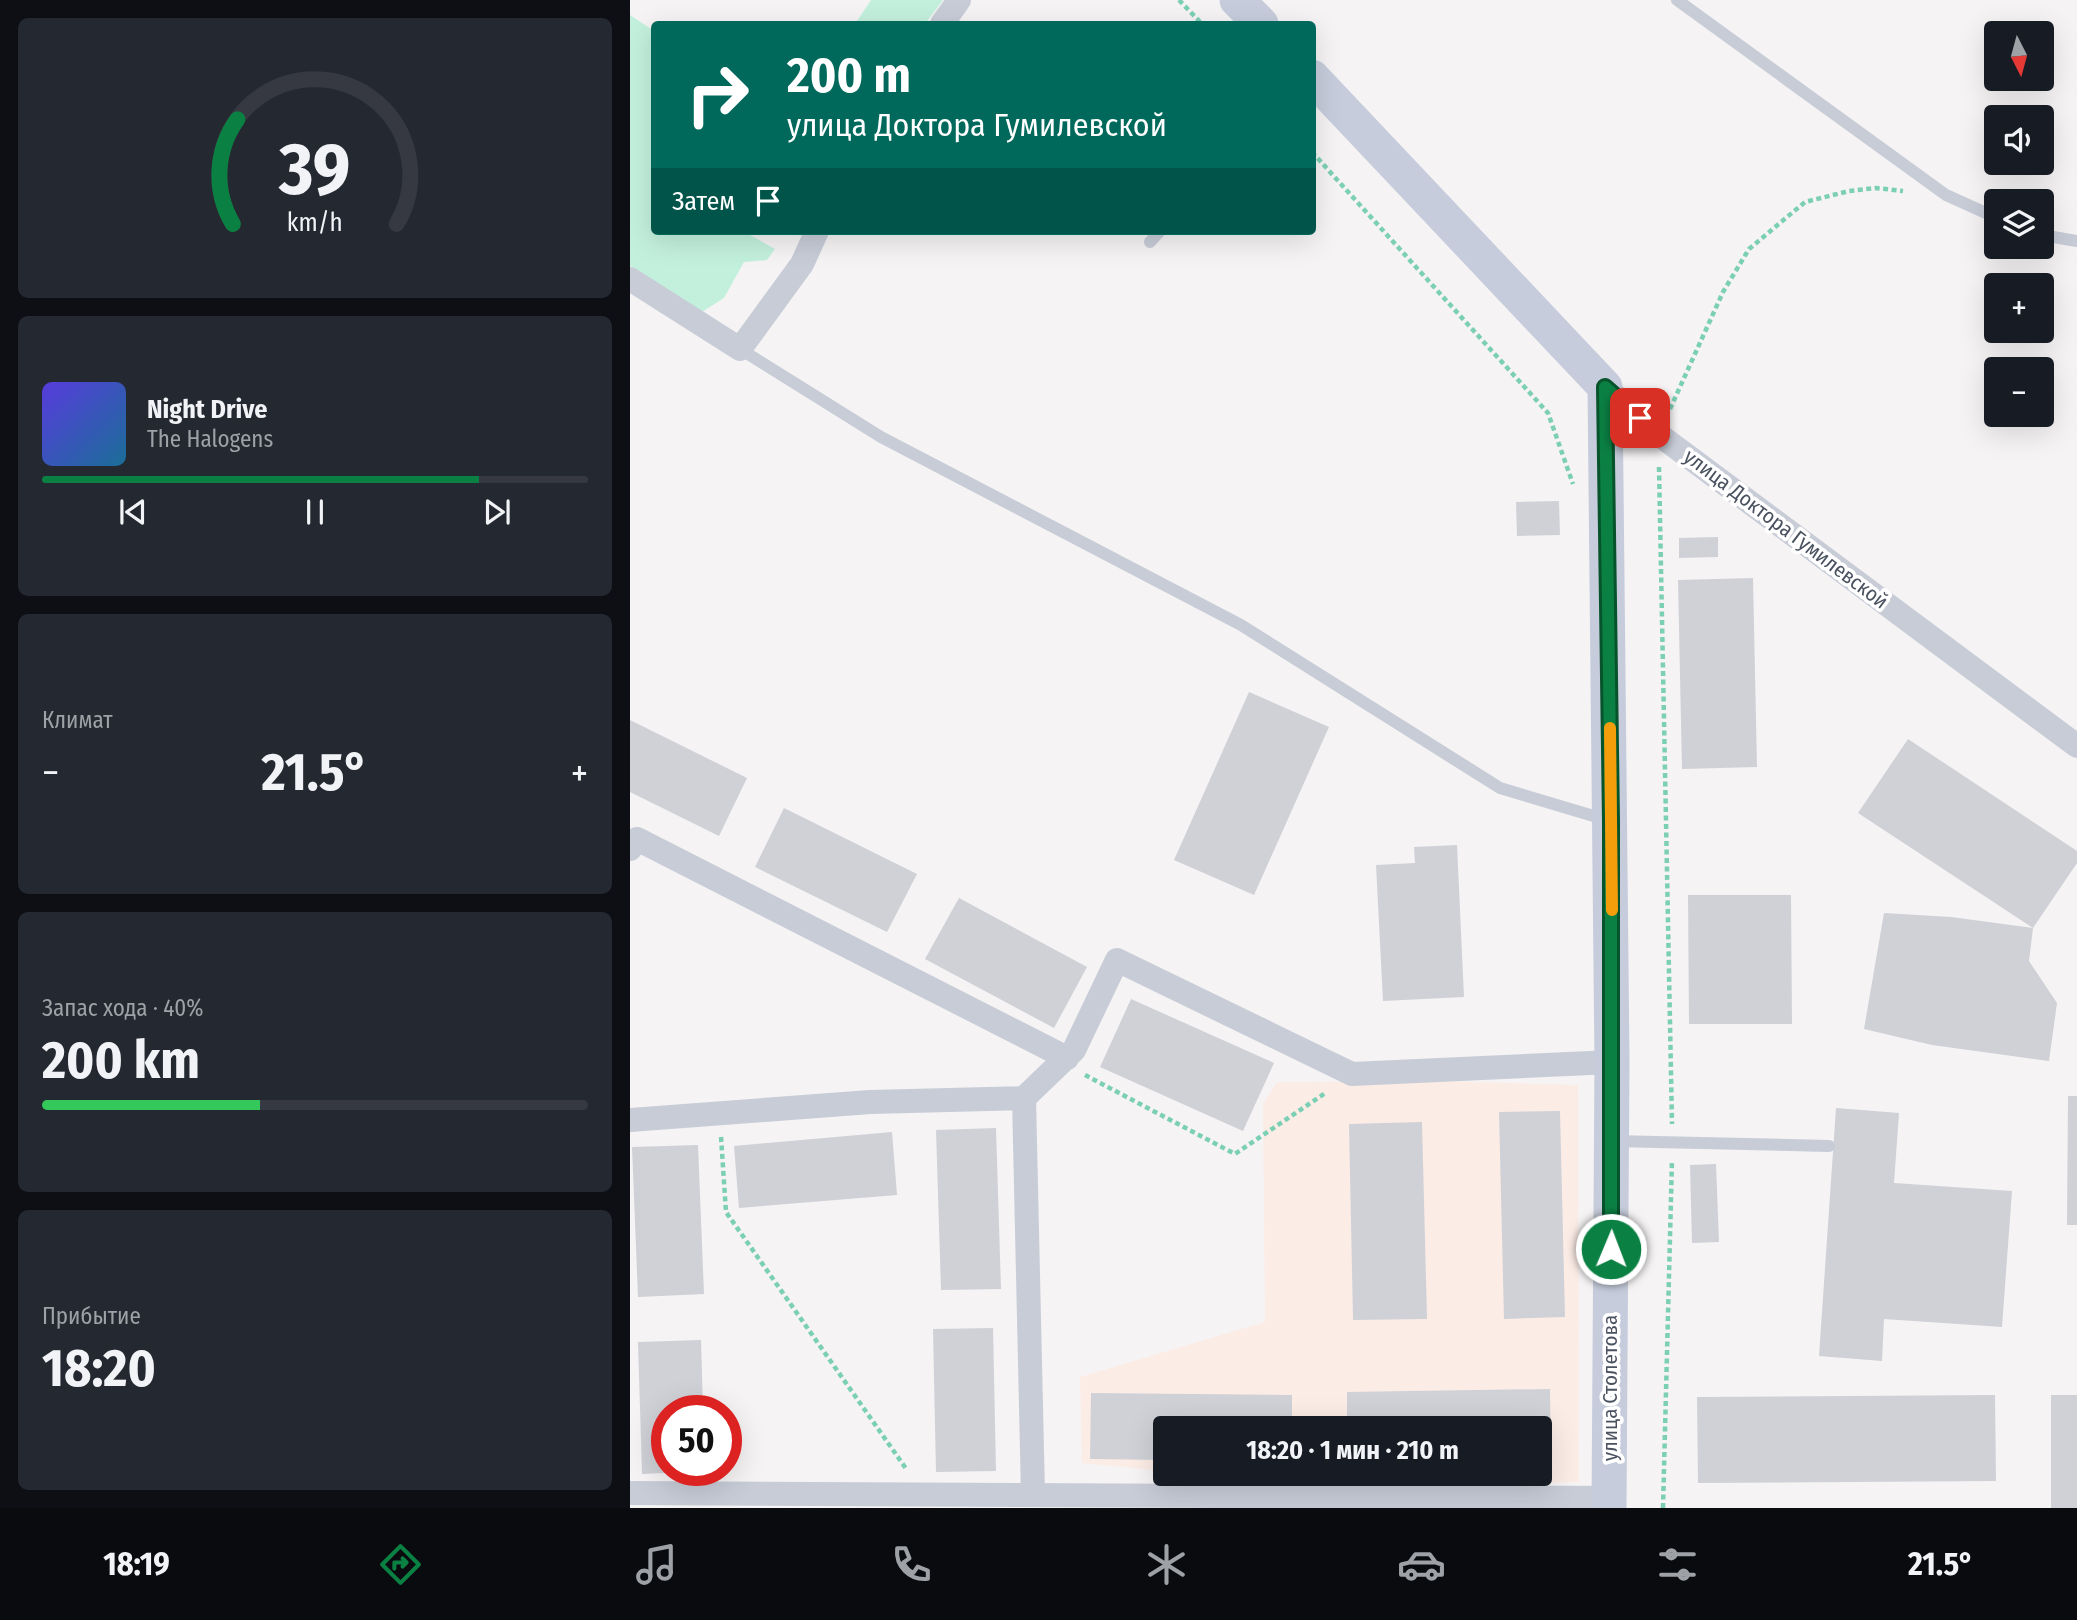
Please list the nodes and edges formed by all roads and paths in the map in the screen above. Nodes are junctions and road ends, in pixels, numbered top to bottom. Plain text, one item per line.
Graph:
1 (959, 0) edge
2 (1179, 0) edge
3 (1237, 0) edge
4 (1677, 0) edge
5 (945, 21) edge
6 (1199, 21) edge
7 (1258, 21) edge
8 (1316, 81) edge
9 (1946, 195) junction
10 (1984, 212) edge
11 (815, 235) edge
12 (1156, 235) edge
13 (2054, 237) edge
14 (2077, 241) edge
15 (1150, 242) dead end
16 (630, 279) edge
17 (740, 349) junction
18 (1605, 387) junction
19 (1658, 434) junction
20 (2077, 746) edge
21 (1611, 822) junction
22 (630, 849) edge
23 (1065, 1060) junction
24 (1612, 1062) junction
25 (1352, 1074) junction
26 (1024, 1098) junction
27 (720, 1113) junction
28 (630, 1119) edge
29 (1612, 1141) junction
30 (1672, 1142) junction
31 (1829, 1146) dead end
32 (630, 1493) edge
33 (923, 1494) junction
34 (1033, 1495) junction
35 (1609, 1503) edge
36 (1663, 1508) edge

1 - 5 street
2 - 6 path
3 - 7 main road
4 - 9 lane
8 - 18 main road, улица Доктора Гумилевской
9 - 10 lane
9 - 19 path
11 - 17 street
12 - 15 lane
13 - 14 lane
16 - 17 street
17 - 21 lane
18 - 19 street, улица Доктора Гумилевской
18 - 21 main road, улица Столетова
19 - 20 street, улица Доктора Гумилевской
19 - 30 path
21 - 24 main road, улица Столетова
22 - 23 street
23 - 25 path
23 - 25 street
23 - 26 street
24 - 25 street
24 - 29 main road, улица Столетова
26 - 27 street
26 - 34 street
27 - 28 street
27 - 33 path
29 - 30 lane
29 - 35 main road, улица Столетова
30 - 31 lane
30 - 36 path
32 - 33 street
33 - 34 street
34 - 35 street

